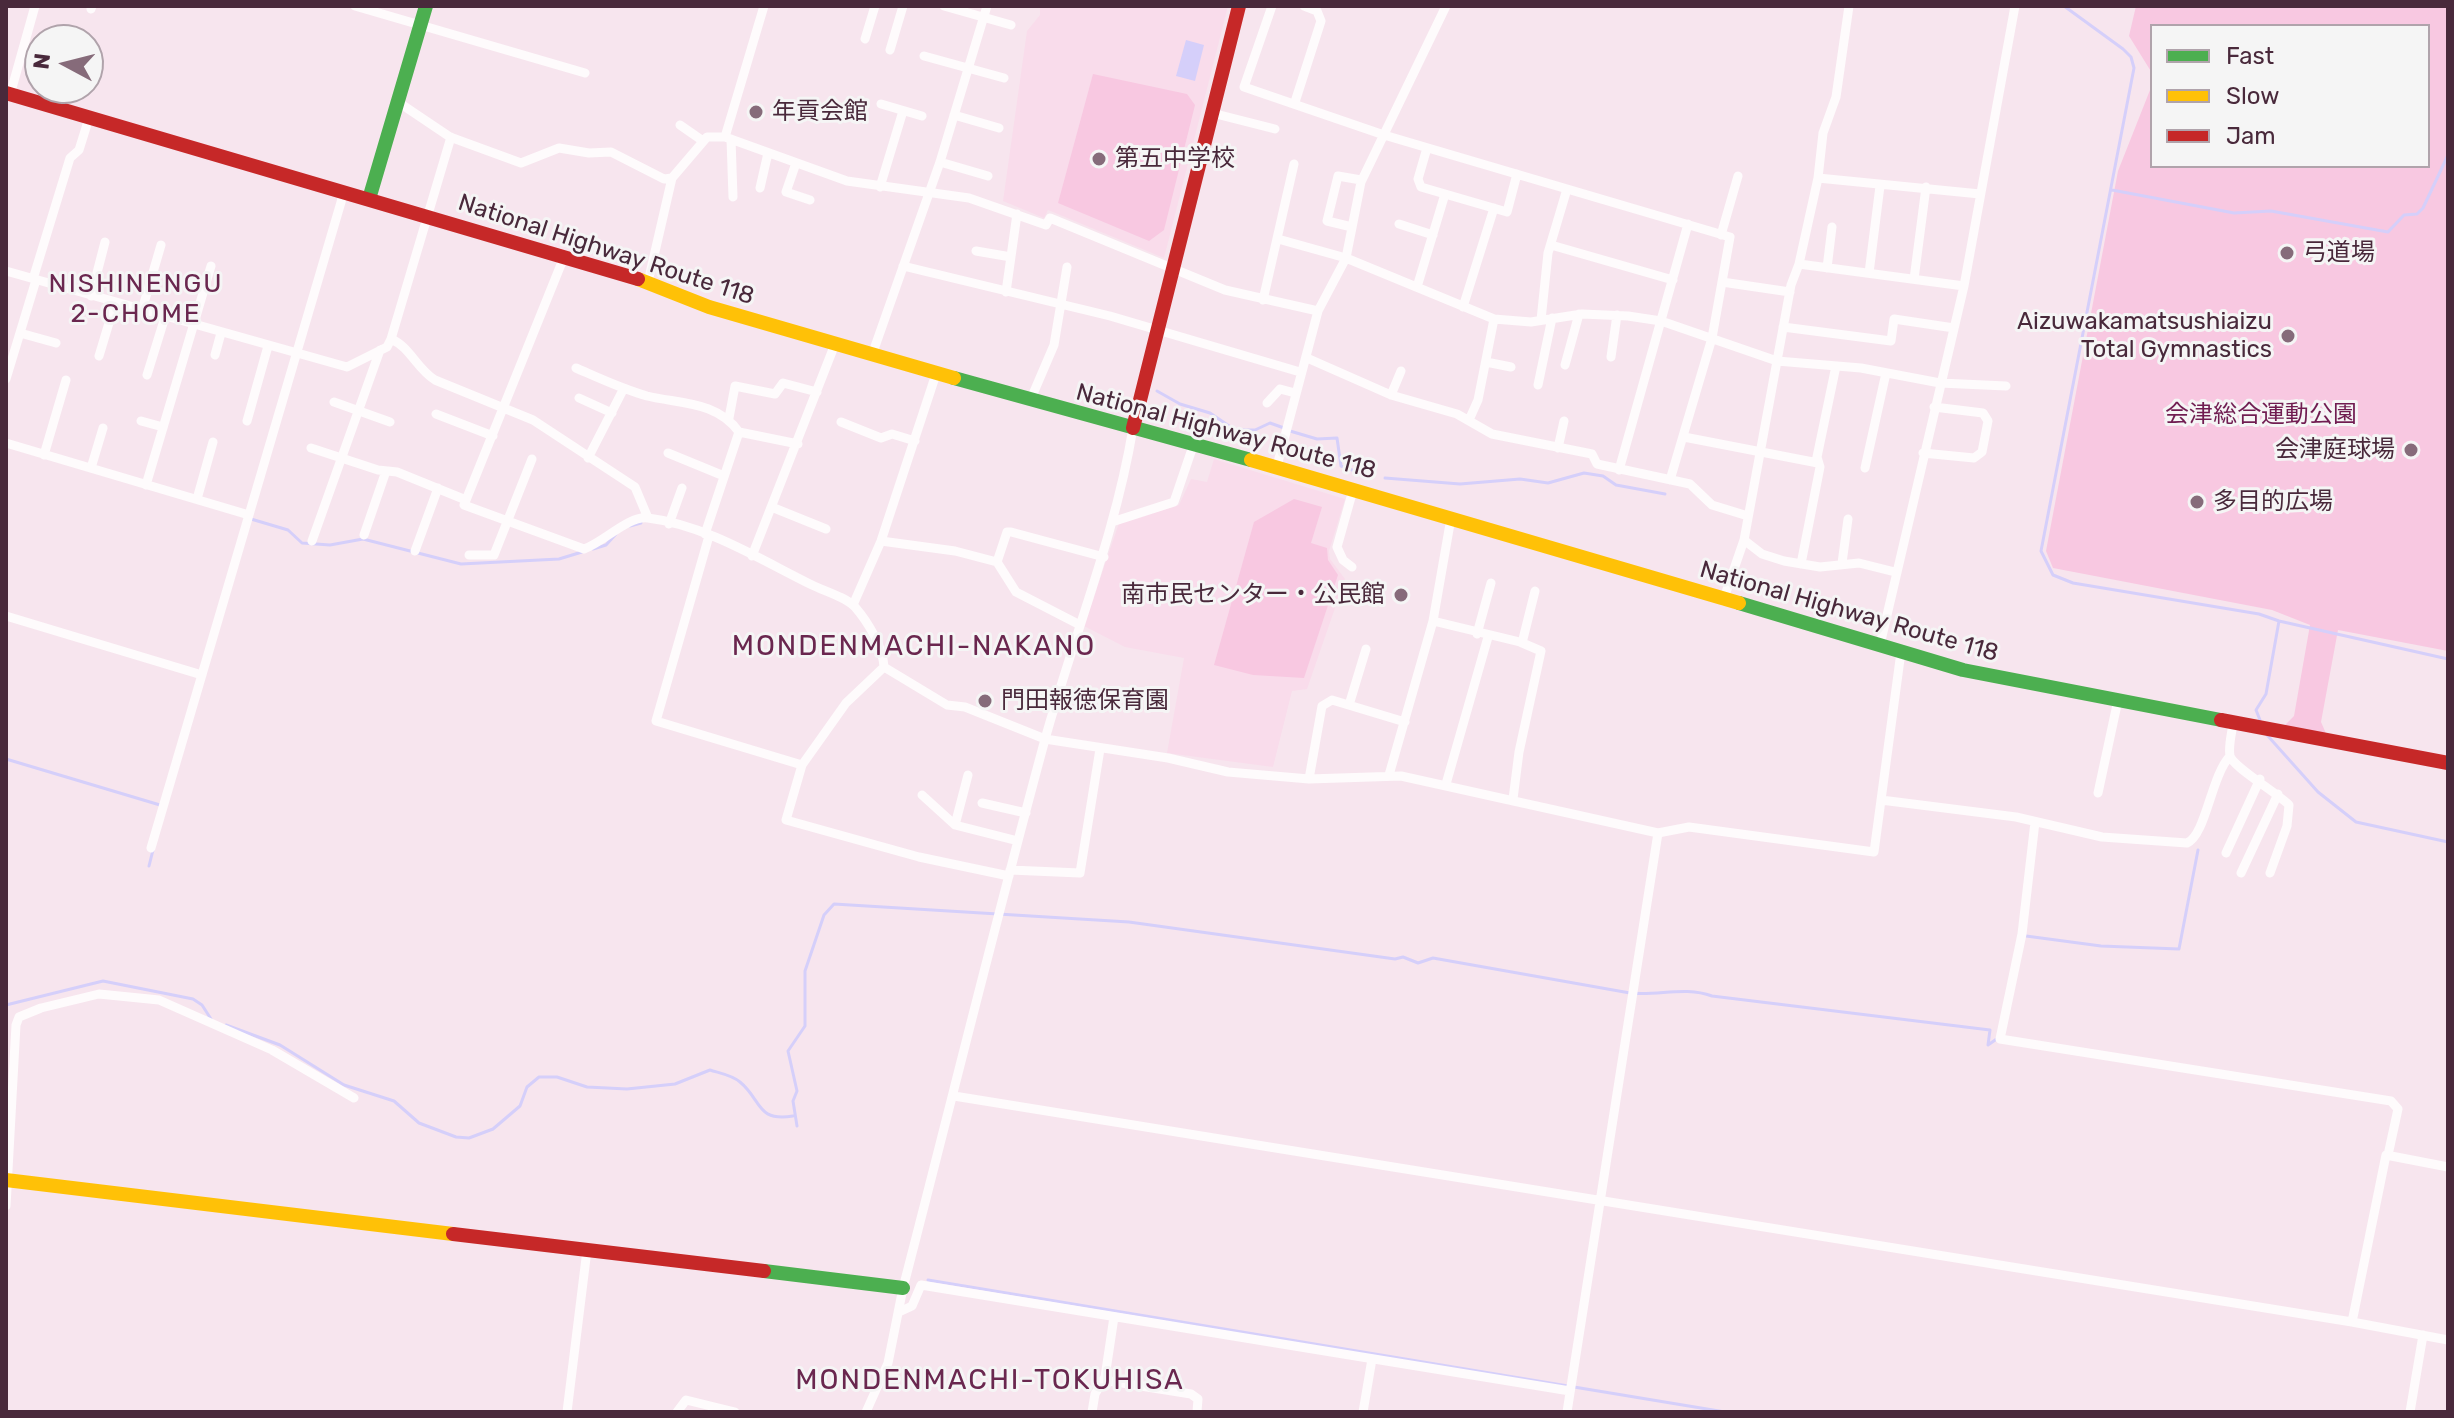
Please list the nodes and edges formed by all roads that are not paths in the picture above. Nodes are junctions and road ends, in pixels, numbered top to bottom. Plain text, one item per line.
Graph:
1 (35, 6) edge
2 (426, 6) edge
3 (764, 6) edge
4 (875, 6) edge
5 (903, 6) edge
6 (944, 6) edge
7 (987, 6) edge
8 (1239, 6) edge
9 (1272, 6) edge
10 (1304, 6) edge
11 (1446, 6) edge
12 (1849, 6) edge
13 (2015, 6) edge
14 (361, 7) edge
15 (984, 17) junction
16 (421, 24) junction
17 (1011, 25) dead end
18 (865, 39) dead end
19 (890, 50) dead end
20 (924, 56) dead end
21 (968, 68) junction
22 (585, 73) dead end
23 (1004, 78) dead end
24 (8, 94) edge
25 (398, 102) junction
26 (1295, 102) junction
27 (881, 104) dead end
28 (903, 111) junction
29 (1212, 113) junction
30 (954, 115) junction
31 (922, 116) dead end
32 (89, 118) junction
33 (680, 125) dead end
34 (999, 128) dead end
35 (1275, 129) dead end
36 (1384, 135) junction
37 (451, 137) junction
38 (728, 138) junction
39 (703, 141) junction
40 (1427, 148) junction
41 (768, 153) junction
42 (940, 162) junction
43 (796, 163) junction
44 (1294, 164) dead end
45 (1517, 174) junction
46 (988, 176) dead end
47 (1738, 176) dead end
48 (672, 178) junction
49 (1818, 178) junction
50 (1361, 180) junction
51 (1880, 186) junction
52 (880, 187) junction
53 (1926, 187) junction
54 (760, 188) dead end
55 (1567, 189) junction
56 (344, 192) junction
57 (929, 194) junction
58 (1445, 194) junction
59 (1980, 194) junction
60 (733, 197) dead end
61 (369, 199) junction
62 (810, 200) dead end
63 (1494, 208) junction
64 (1017, 214) junction
65 (427, 216) junction
66 (1399, 224) dead end
67 (1688, 224) junction
68 (1352, 227) junction
69 (1832, 227) dead end
70 (1433, 235) junction
71 (1721, 235) junction
72 (1278, 239) junction
73 (105, 242) dead end
74 (161, 245) dead end
75 (1551, 245) junction
76 (976, 251) dead end
77 (564, 257) junction
78 (1011, 257) junction
79 (1346, 258) junction
80 (1799, 264) junction
81 (211, 266) dead end
82 (903, 266) junction
83 (1171, 266) junction
84 (1067, 267) dead end
85 (1827, 268) junction
86 (6, 271) edge
87 (1869, 273) junction
88 (1914, 279) junction
89 (34, 280) junction
90 (1673, 280) junction
91 (648, 282) junction
92 (1722, 282) junction
93 (1964, 286) junction
94 (1417, 287) junction
95 (1006, 292) junction
96 (1790, 292) junction
97 (91, 296) junction
98 (1263, 300) junction
99 (115, 303) junction
100 (1061, 306) junction
101 (1463, 307) junction
102 (142, 310) junction
103 (1318, 311) junction
104 (1579, 314) junction
105 (1617, 315) junction
106 (165, 317) junction
107 (1552, 318) junction
108 (1494, 319) junction
109 (1541, 320) junction
110 (1661, 321) junction
111 (193, 325) junction
112 (1783, 327) junction
113 (1954, 328) junction
114 (1156, 329) junction
115 (20, 333) junction
116 (221, 333) junction
117 (1712, 338) junction
118 (391, 339) junction
119 (56, 343) dead end
120 (835, 344) junction
121 (268, 346) junction
122 (380, 350) junction
123 (215, 355) dead end
124 (298, 355) junction
125 (872, 355) junction
126 (99, 356) dead end
127 (1611, 357) dead end
128 (1307, 358) junction
129 (1777, 361) junction
130 (1486, 362) junction
131 (1565, 365) dead end
132 (1836, 366) junction
133 (1511, 367) dead end
134 (576, 368) dead end
135 (1401, 371) dead end
136 (1300, 372) junction
137 (1886, 373) junction
138 (936, 374) junction
139 (147, 375) dead end
140 (6, 379) edge
141 (66, 380) dead end
142 (1940, 383) junction
143 (1538, 385) dead end
144 (2006, 386) dead end
145 (624, 388) junction
146 (817, 392) junction
147 (1295, 393) junction
148 (1391, 395) junction
149 (579, 398) dead end
150 (1030, 401) junction
151 (334, 402) dead end
152 (1267, 403) dead end
153 (505, 406) junction
154 (1934, 407) junction
155 (359, 411) junction
156 (612, 413) junction
157 (436, 414) dead end
158 (729, 418) junction
159 (1469, 420) junction
160 (141, 421) dead end
161 (247, 421) dead end
162 (1564, 421) dead end
163 (390, 422) dead end
164 (841, 422) dead end
165 (163, 427) junction
166 (103, 428) dead end
167 (1133, 428) junction
168 (739, 432) junction
169 (493, 436) junction
170 (1684, 437) junction
171 (915, 441) junction
172 (213, 442) dead end
173 (6, 443) edge
174 (798, 444) junction
175 (1193, 446) junction
176 (311, 448) dead end
177 (1558, 448) junction
178 (668, 453) dead end
179 (1760, 453) junction
180 (1923, 453) junction
181 (44, 455) junction
182 (588, 458) junction
183 (342, 459) junction
184 (532, 459) dead end
185 (1818, 463) junction
186 (1277, 466) junction
187 (91, 468) junction
188 (1865, 468) dead end
189 (1619, 470) junction
190 (386, 471) junction
191 (724, 476) junction
192 (1670, 480) junction
193 (146, 485) junction
194 (438, 488) junction
195 (682, 488) dead end
196 (1353, 490) junction
197 (197, 499) junction
198 (466, 500) junction
199 (774, 508) junction
200 (249, 515) junction
201 (1748, 516) junction
202 (648, 518) junction
203 (1451, 518) junction
204 (1848, 519) dead end
205 (1115, 521) junction
206 (508, 522) junction
207 (669, 524) junction
208 (826, 529) dead end
209 (364, 535) dead end
210 (707, 535) junction
211 (1744, 540) junction
212 (312, 541) dead end
213 (881, 541) junction
214 (415, 551) dead end
215 (469, 555) dead end
216 (752, 556) junction
217 (1104, 557) junction
218 (997, 562) junction
219 (1842, 563) junction
220 (1801, 564) junction
221 (1352, 567) dead end
222 (1895, 572) junction
223 (1491, 583) dead end
224 (1535, 591) dead end
225 (1723, 601) junction
226 (853, 605) junction
227 (6, 616) edge
228 (1433, 621) junction
229 (1080, 625) junction
230 (1477, 634) junction
231 (1488, 637) junction
232 (1522, 643) junction
233 (1880, 645) junction
234 (1366, 649) dead end
235 (1901, 652) junction
236 (884, 667) junction
237 (202, 675) junction
238 (2118, 700) junction
239 (1349, 705) junction
240 (1405, 722) junction
241 (2233, 723) junction
242 (1045, 739) junction
243 (1100, 749) junction
244 (2230, 756) junction
245 (2448, 763) edge
246 (802, 765) junction
247 (968, 775) dead end
248 (1389, 775) junction
249 (1309, 779) junction
250 (2260, 779) junction
251 (1446, 784) junction
252 (2098, 793) dead end
253 (2278, 794) junction
254 (922, 795) dead end
255 (1513, 799) junction
256 (1881, 800) junction
257 (982, 803) dead end
258 (1026, 813) junction
259 (2035, 822) junction
260 (955, 825) junction
261 (1658, 833) junction
262 (1018, 841) junction
263 (151, 848) dead end
264 (2226, 853) dead end
265 (1009, 873) junction
266 (2241, 873) dead end
267 (2270, 873) dead end
268 (954, 1096) junction
269 (354, 1098) dead end
270 (2388, 1155) junction
271 (2448, 1167) edge
272 (7, 1180) edge
273 (1603, 1198) junction
274 (6, 1206) edge
275 (587, 1250) junction
276 (903, 1288) junction
277 (899, 1312) junction
278 (1114, 1317) junction
279 (2352, 1322) junction
280 (2423, 1335) junction
281 (2448, 1340) edge
282 (1372, 1359) junction
283 (1103, 1380) junction
284 (1570, 1391) junction
285 (567, 1412) edge
286 (677, 1412) edge
287 (735, 1412) edge
288 (866, 1412) edge
289 (1092, 1412) edge
290 (1197, 1412) edge
291 (1363, 1412) edge
292 (1567, 1412) edge
293 (2410, 1412) edge

1 - 24 street
2 - 16 main road
3 - 38 street
4 - 18 street
5 - 19 street
6 - 15 street
7 - 15 street
8 - 29 main road
9 - 26 street
10 - 26 street
11 - 36 street
12 - 49 street
13 - 59 street
14 - 16 street
15 - 17 street
15 - 21 street
16 - 22 street
16 - 25 main road
20 - 21 street
21 - 23 street
21 - 30 street
24 - 32 main road, National Highway Route 118
25 - 37 street
25 - 61 main road
26 - 36 street
27 - 28 street
28 - 31 street
28 - 52 street
29 - 35 street
29 - 83 main road
30 - 34 street
30 - 42 street
32 - 56 main road, National Highway Route 118
32 - 89 street
33 - 39 street
36 - 40 street
36 - 50 street
37 - 48 street
37 - 65 street
38 - 39 street
38 - 41 street
38 - 60 street
39 - 48 street
40 - 45 street
40 - 58 street
41 - 43 street
41 - 54 street
42 - 46 street
42 - 57 street
43 - 52 street
43 - 62 street
44 - 72 street
45 - 55 street
45 - 63 street
47 - 71 street
48 - 91 street
49 - 51 street
49 - 80 street
50 - 68 street
50 - 68 street
51 - 53 street
51 - 87 street
52 - 57 street
53 - 59 street
53 - 88 street
55 - 67 street
55 - 75 street
56 - 61 main road, National Highway Route 118
56 - 124 street
57 - 64 street
57 - 82 street
58 - 63 street
58 - 70 street
59 - 93 street
61 - 65 main road, National Highway Route 118
63 - 101 street
64 - 78 street
64 - 83 street
65 - 77 main road, National Highway Route 118
65 - 118 street
66 - 70 street
67 - 71 street
67 - 90 street
68 - 79 street
69 - 85 street
70 - 94 street
71 - 92 street
72 - 79 street
72 - 98 street
73 - 97 street
74 - 102 street
75 - 90 street
75 - 109 street
76 - 78 street
77 - 91 main road, National Highway Route 118
77 - 153 street
78 - 95 street
79 - 94 street
79 - 103 street
80 - 85 street
80 - 96 street
81 - 111 street
82 - 95 street
82 - 125 street
83 - 98 street
83 - 114 main road
84 - 100 street
85 - 87 street
86 - 89 street
87 - 88 street
88 - 93 street
89 - 97 street
89 - 115 street
90 - 110 street
91 - 120 main road, National Highway Route 118
92 - 96 street
92 - 117 street
93 - 113 street
94 - 101 street
95 - 100 street
96 - 112 street
97 - 99 street
98 - 103 street
99 - 102 street
99 - 126 street
100 - 114 street
100 - 150 street
101 - 108 street
102 - 106 street
103 - 128 street
104 - 105 street
104 - 107 street
104 - 131 street
105 - 110 street
105 - 127 street
106 - 111 street
106 - 139 street
107 - 109 street
107 - 143 street
108 - 109 street
108 - 130 street
110 - 117 street
110 - 189 street
111 - 116 street
111 - 165 street
112 - 113 street
112 - 129 street
113 - 142 street
114 - 136 street
114 - 167 main road
115 - 119 street
115 - 140 street
116 - 121 street
116 - 123 street
117 - 129 street
117 - 170 street
118 - 122 street
118 - 153 street
120 - 125 main road, National Highway Route 118
120 - 146 street
121 - 124 street
121 - 161 street
122 - 124 street
122 - 155 street
124 - 200 street
125 - 138 main road, National Highway Route 118
128 - 136 street
128 - 148 street
129 - 132 street
129 - 179 street
130 - 133 street
130 - 159 street
132 - 137 street
132 - 185 street
134 - 145 street
135 - 148 street
136 - 147 street
137 - 142 street
137 - 188 street
138 - 150 main road, National Highway Route 118
138 - 171 street
141 - 181 street
142 - 144 street
142 - 154 street
145 - 156 street
145 - 158 street
146 - 158 street
146 - 174 street
147 - 152 street
147 - 186 street
148 - 159 street
149 - 156 street
150 - 167 main road, National Highway Route 118
151 - 155 street
153 - 169 street
153 - 182 street
154 - 180 street
154 - 180 street
155 - 163 street
155 - 183 street
156 - 182 street
157 - 169 street
158 - 168 street
159 - 177 street
160 - 165 street
162 - 177 street
164 - 171 street
165 - 193 street
166 - 187 street
167 - 175 main road, National Highway Route 118
167 - 205 street
168 - 174 street
168 - 191 street
169 - 198 street
170 - 179 street
170 - 192 street
171 - 213 street
172 - 197 street
173 - 181 street
174 - 199 street
175 - 186 main road, National Highway Route 118
175 - 205 street
176 - 183 street
177 - 189 street
178 - 191 street
179 - 185 street
179 - 201 street
180 - 222 street
181 - 187 street
182 - 202 street
183 - 190 street
183 - 212 street
184 - 206 street
185 - 220 street
186 - 196 main road, National Highway Route 118
187 - 193 street
189 - 192 street
190 - 194 street
190 - 209 street
191 - 210 street
192 - 201 street
193 - 197 street
194 - 198 street
194 - 214 street
195 - 207 street
196 - 203 main road, National Highway Route 118
196 - 221 street
197 - 200 street
198 - 206 street
199 - 208 street
199 - 216 street
200 - 237 street
201 - 211 street
202 - 206 street
202 - 207 street
203 - 225 main road, National Highway Route 118
203 - 228 street
204 - 219 street
205 - 217 street
206 - 215 street
207 - 210 street
210 - 216 street
210 - 246 street
211 - 220 street
211 - 225 street
213 - 218 street
213 - 226 street
216 - 226 street
217 - 218 street
217 - 229 street
218 - 229 street
219 - 220 street
219 - 222 street
222 - 233 street
223 - 230 street
224 - 232 street
225 - 233 main road, National Highway Route 118
226 - 236 street
227 - 237 street
228 - 230 street
228 - 240 street
229 - 242 street
230 - 231 street
231 - 232 street
231 - 251 street
232 - 255 street
233 - 235 main road, National Highway Route 118
234 - 239 street
235 - 238 main road, National Highway Route 118
235 - 256 street
236 - 242 street
236 - 246 street
237 - 263 street
238 - 241 main road, National Highway Route 118
238 - 252 street
239 - 240 street
239 - 249 street
240 - 248 street
241 - 244 street
241 - 245 main road, National Highway Route 118
242 - 243 street
242 - 258 street
243 - 249 street
243 - 265 street
244 - 250 street
244 - 259 street
246 - 265 street
247 - 260 street
248 - 249 street
248 - 251 street
250 - 253 street
250 - 264 street
251 - 255 street
253 - 266 street
253 - 267 street
254 - 260 street
255 - 261 street
256 - 259 street
256 - 261 street
257 - 258 street
258 - 262 street
259 - 270 street
260 - 262 street
261 - 273 street
262 - 265 street
265 - 268 street
268 - 273 street
268 - 276 street
269 - 272 street
270 - 271 street
270 - 279 street
272 - 274 street
272 - 275 main road
273 - 279 street
273 - 284 street
275 - 276 main road
275 - 285 street
276 - 277 street
277 - 278 street
277 - 288 street
278 - 282 street
278 - 283 street
279 - 280 street
280 - 281 street
280 - 293 street
282 - 284 street
282 - 291 street
283 - 289 street
283 - 290 street
284 - 292 street
286 - 287 street

